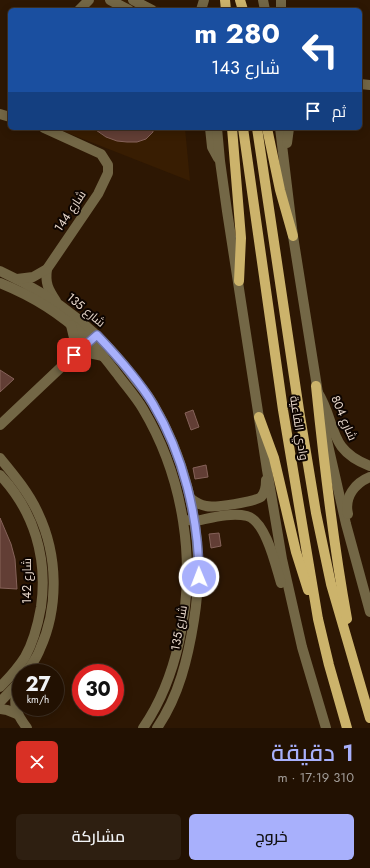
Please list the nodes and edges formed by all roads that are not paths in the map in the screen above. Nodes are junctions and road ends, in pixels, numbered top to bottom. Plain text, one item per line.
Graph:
1 (90, 0) edge
2 (110, 0) edge
3 (133, 0) edge
4 (80, 8) edge
5 (125, 8) edge
6 (148, 8) edge
7 (49, 130) edge
8 (210, 130) edge
9 (217, 130) edge
10 (232, 130) edge
11 (243, 130) edge
12 (257, 130) edge
13 (267, 130) edge
14 (280, 130) edge
15 (288, 130) edge
16 (220, 161) junction
17 (287, 195) junction
18 (293, 236) junction
19 (47, 269) junction
20 (0, 271) edge
21 (17, 279) junction
22 (239, 281) junction
23 (0, 283) edge
24 (57, 302) junction
25 (71, 325) junction
26 (93, 338) junction
27 (74, 355) junction
28 (103, 356) junction
29 (317, 388) junction
30 (259, 417) junction
31 (0, 425) edge
32 (0, 458) edge
33 (370, 466) edge
34 (267, 470) junction
35 (0, 475) edge
36 (370, 477) edge
37 (190, 498) junction
38 (183, 516) junction
39 (211, 518) junction
40 (195, 521) junction
41 (197, 540) junction
42 (351, 543) junction
43 (292, 609) junction
44 (370, 612) edge
45 (318, 619) junction
46 (32, 664) edge
47 (356, 668) junction
48 (0, 688) edge
49 (12, 690) edge
50 (0, 702) edge
51 (0, 709) edge
52 (12, 712) edge
53 (18, 716) edge
54 (370, 718) edge
55 (27, 728) edge
56 (143, 728) edge
57 (157, 728) edge
58 (326, 728) edge
59 (347, 728) edge

1 - 4 street
2 - 5 street
3 - 6 street
7 - 19 street, شارع 144
8 - 16 street
9 - 16 street
10 - 22 main road
11 - 45 main road, وادي القاعية
12 - 47 main road, وادي القاعية
13 - 18 main road
14 - 17 street, وادي القاعية
15 - 17 street
16 - 22 street
17 - 18 street, وادي القاعية
18 - 29 street, وادي القاعية
19 - 21 street
19 - 24 street
20 - 21 street, شارع 135
21 - 24 street, شارع 135
22 - 30 street
23 - 25 street, شارع 135
24 - 26 street, شارع 135
25 - 26 street, شارع 135
25 - 27 street
26 - 27 street
26 - 28 street, شارع 135
26 - 37 street, شارع 135
27 - 28 street
27 - 31 street
28 - 38 street, شارع 135
29 - 33 street, شارع 804
29 - 42 street, وادي القاعية
29 - 47 main road
30 - 34 street
30 - 45 main road
32 - 46 street, شارع 142
34 - 37 street
34 - 43 street
35 - 48 street, شارع 142
36 - 42 street
37 - 40 street, شارع 135
38 - 40 street
38 - 56 street, شارع 135
39 - 40 street
39 - 41 street
39 - 43 street
40 - 41 street, شارع 135
41 - 57 street, شارع 135
42 - 44 street, وادي القاعية
43 - 58 street
45 - 59 main road, وادي القاعية
47 - 54 main road, وادي القاعية
49 - 50 street
51 - 52 street
53 - 55 street

